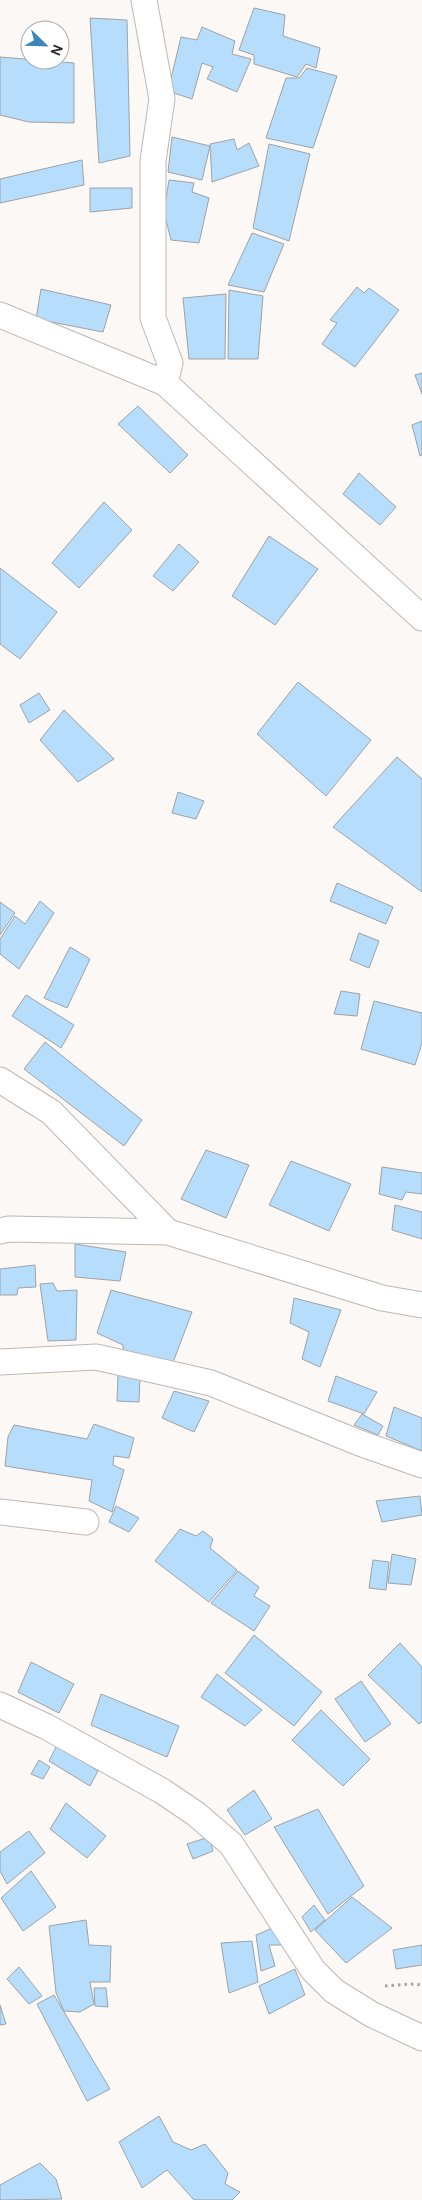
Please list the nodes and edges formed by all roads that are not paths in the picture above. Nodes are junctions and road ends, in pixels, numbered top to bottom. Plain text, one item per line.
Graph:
1 (144, 0) edge
2 (0, 315) edge
3 (165, 383) junction
4 (422, 618) edge
5 (0, 1080) edge
6 (0, 1231) edge
7 (168, 1232) junction
8 (422, 1305) edge
9 (0, 1362) edge
10 (422, 1465) edge
11 (0, 1512) edge
12 (86, 1522) dead end
13 (0, 1705) edge
14 (422, 2038) edge

1 - 3 street
2 - 3 street
3 - 4 street
5 - 7 street
6 - 7 street
7 - 8 street
9 - 10 street
11 - 12 street
13 - 14 street

